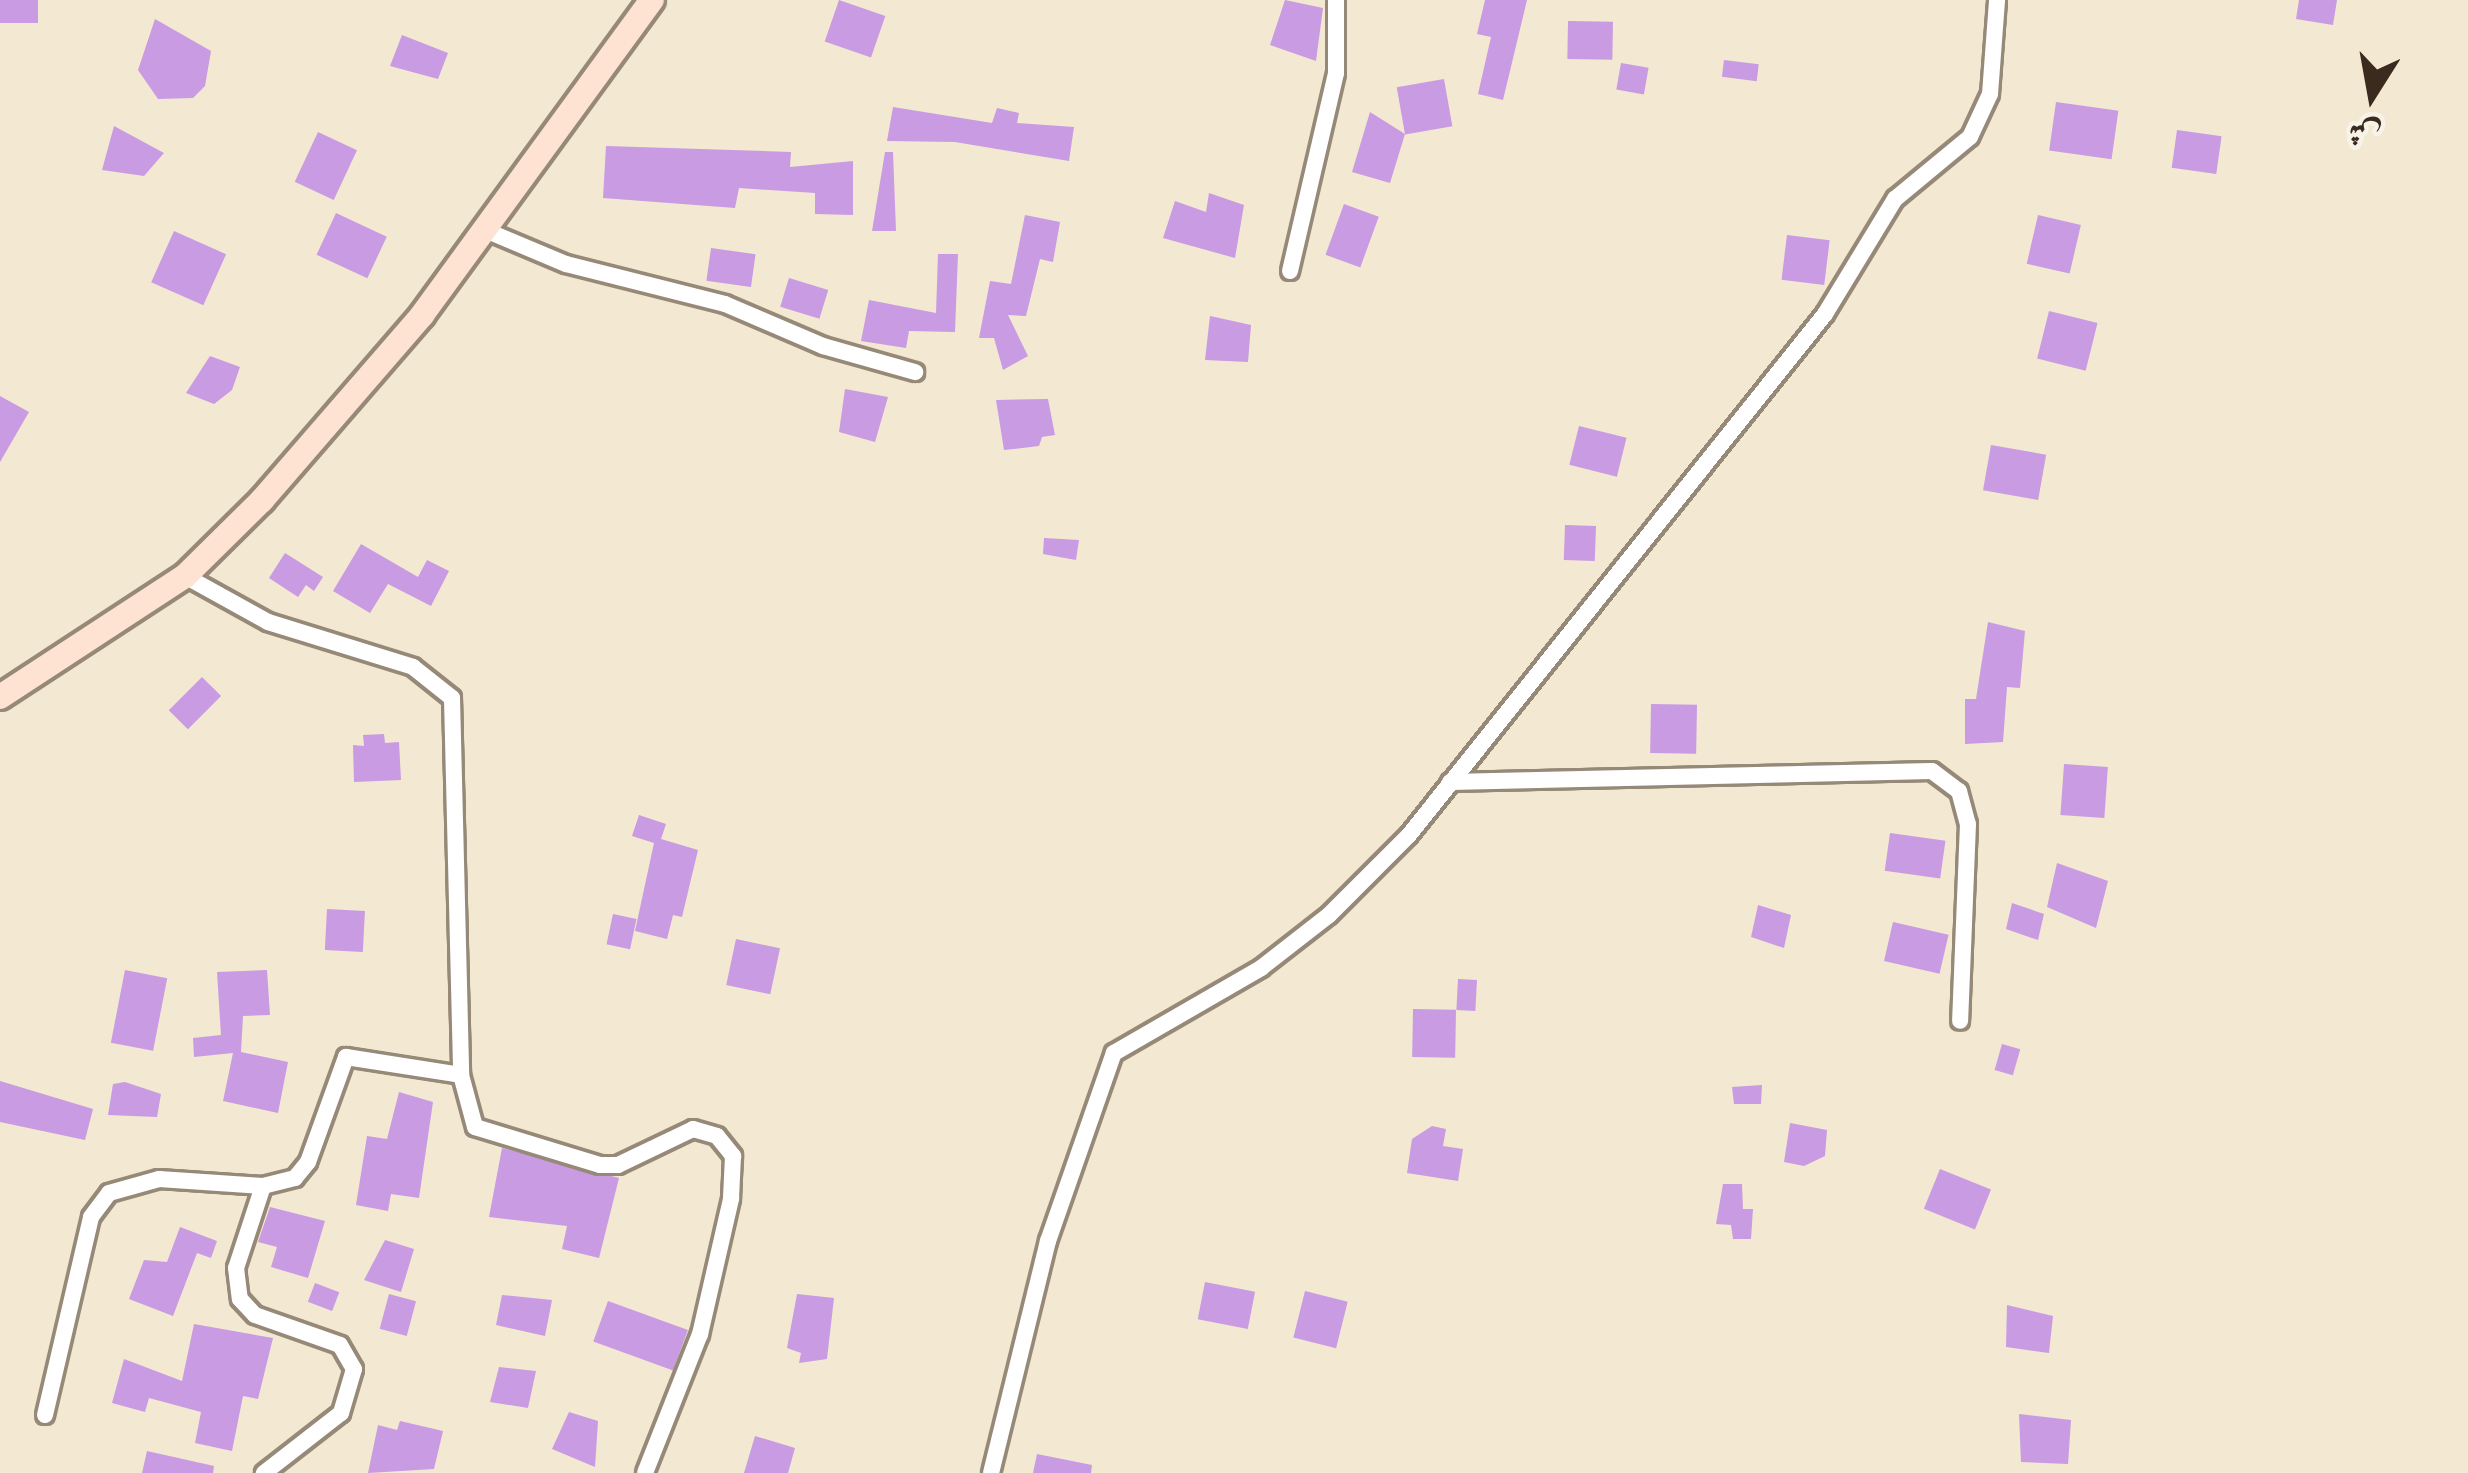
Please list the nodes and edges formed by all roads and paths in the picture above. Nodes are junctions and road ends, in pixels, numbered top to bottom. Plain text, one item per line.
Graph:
1 (652, 0) edge
2 (1336, 0) edge
3 (1997, 0) edge
4 (485, 230) junction
5 (1290, 272) dead end
6 (915, 372) dead end
7 (185, 576) junction
8 (0, 697) edge
9 (1450, 782) junction
10 (1960, 1021) dead end
11 (461, 1075) junction
12 (263, 1186) junction
13 (45, 1415) dead end
14 (264, 1473) edge
15 (646, 1473) edge
16 (991, 1473) edge

1 - 4 street
2 - 5 street
3 - 9 street
4 - 6 street
4 - 7 street
7 - 8 street
7 - 11 street
9 - 10 street
9 - 16 street
11 - 12 street
11 - 15 street
12 - 13 street
12 - 14 street

